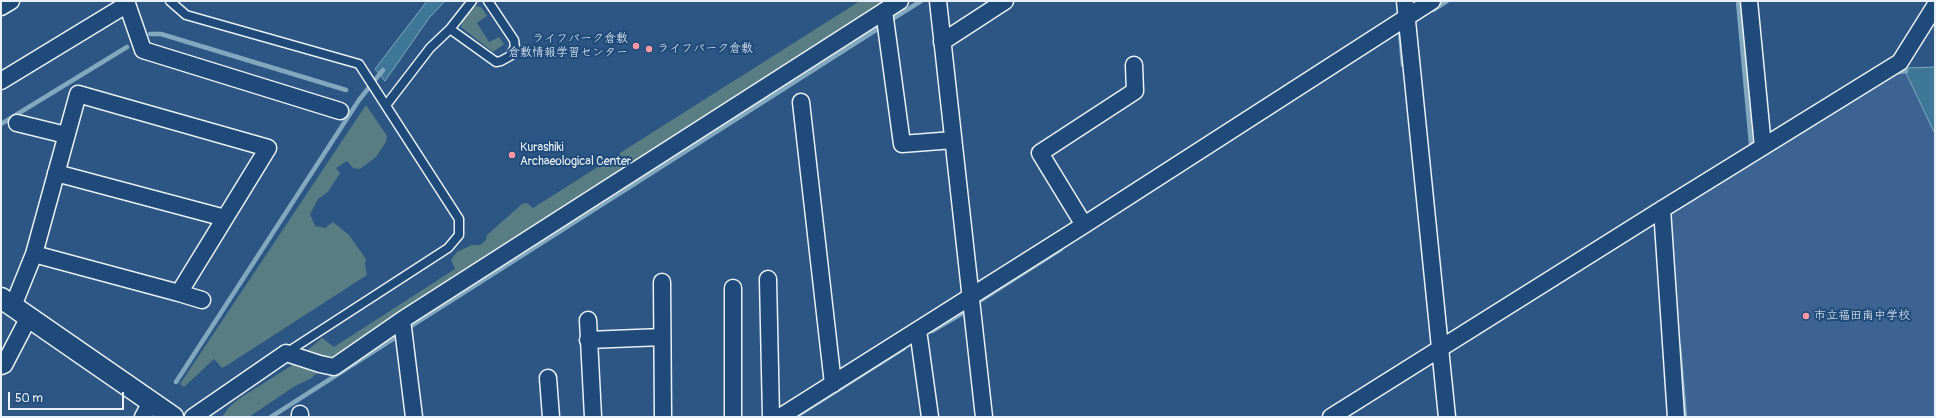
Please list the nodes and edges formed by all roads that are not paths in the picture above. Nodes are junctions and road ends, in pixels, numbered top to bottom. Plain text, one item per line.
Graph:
1 (11, 1) edge
2 (170, 1) edge
3 (472, 1) edge
4 (488, 1) edge
5 (900, 1) edge
6 (938, 1) edge
7 (1005, 1) edge
8 (1405, 1) edge
9 (1432, 1) edge
10 (1750, 1) edge
11 (126, 3) edge
12 (1935, 6) edge
13 (1, 7) edge
14 (884, 12) junction
15 (1406, 17) junction
16 (450, 29) junction
17 (942, 42) junction
18 (1134, 65) dead end
19 (1, 81) edge
20 (802, 102) dead end
21 (387, 104) junction
22 (340, 111) dead end
23 (17, 123) dead end
24 (66, 135) junction
25 (953, 140) junction
26 (1763, 147) junction
27 (56, 173) junction
28 (1662, 209) junction
29 (225, 218) junction
30 (1084, 225) junction
31 (34, 254) junction
32 (768, 279) dead end
33 (662, 282) dead end
34 (733, 288) dead end
35 (179, 293) junction
36 (970, 297) junction
37 (202, 300) dead end
38 (14, 307) edge
39 (402, 320) junction
40 (588, 320) dead end
41 (918, 330) junction
42 (662, 337) junction
43 (588, 340) junction
44 (1439, 349) junction
45 (286, 353) junction
46 (1, 366) edge
47 (548, 378) dead end
48 (833, 384) junction
49 (147, 410) edge
50 (173, 417) edge
51 (193, 417) edge
52 (414, 417) edge
53 (551, 417) edge
54 (593, 417) edge
55 (663, 417) edge
56 (733, 417) edge
57 (771, 417) edge
58 (780, 417) edge
59 (930, 417) edge
60 (984, 417) edge
61 (1331, 417) edge
62 (1447, 417) edge
63 (1676, 417) edge

1 - 13 street
2 - 21 lane
3 - 16 lane
4 - 16 lane
5 - 14 street
6 - 17 street
7 - 17 street
8 - 15 street
9 - 15 street
10 - 26 street
11 - 19 street
11 - 22 street
12 - 26 street
14 - 25 street
14 - 39 street
15 - 30 street
15 - 44 street
16 - 21 lane
17 - 25 street
18 - 30 street
20 - 48 street
21 - 45 lane
23 - 24 street
24 - 27 street
24 - 29 street
25 - 36 street
26 - 28 street
27 - 29 street
27 - 31 street
28 - 44 street
28 - 63 street
29 - 35 street
30 - 36 street
31 - 35 street
31 - 38 street
32 - 57 street
33 - 42 street
34 - 56 street
35 - 37 street
36 - 41 street
36 - 60 street
38 - 46 street
38 - 49 street
39 - 45 street
39 - 52 street
40 - 43 street
41 - 48 street
41 - 59 street
42 - 43 street
42 - 55 street
43 - 54 street
44 - 61 street
44 - 62 street
45 - 51 street
47 - 53 street
48 - 58 street
49 - 50 street

